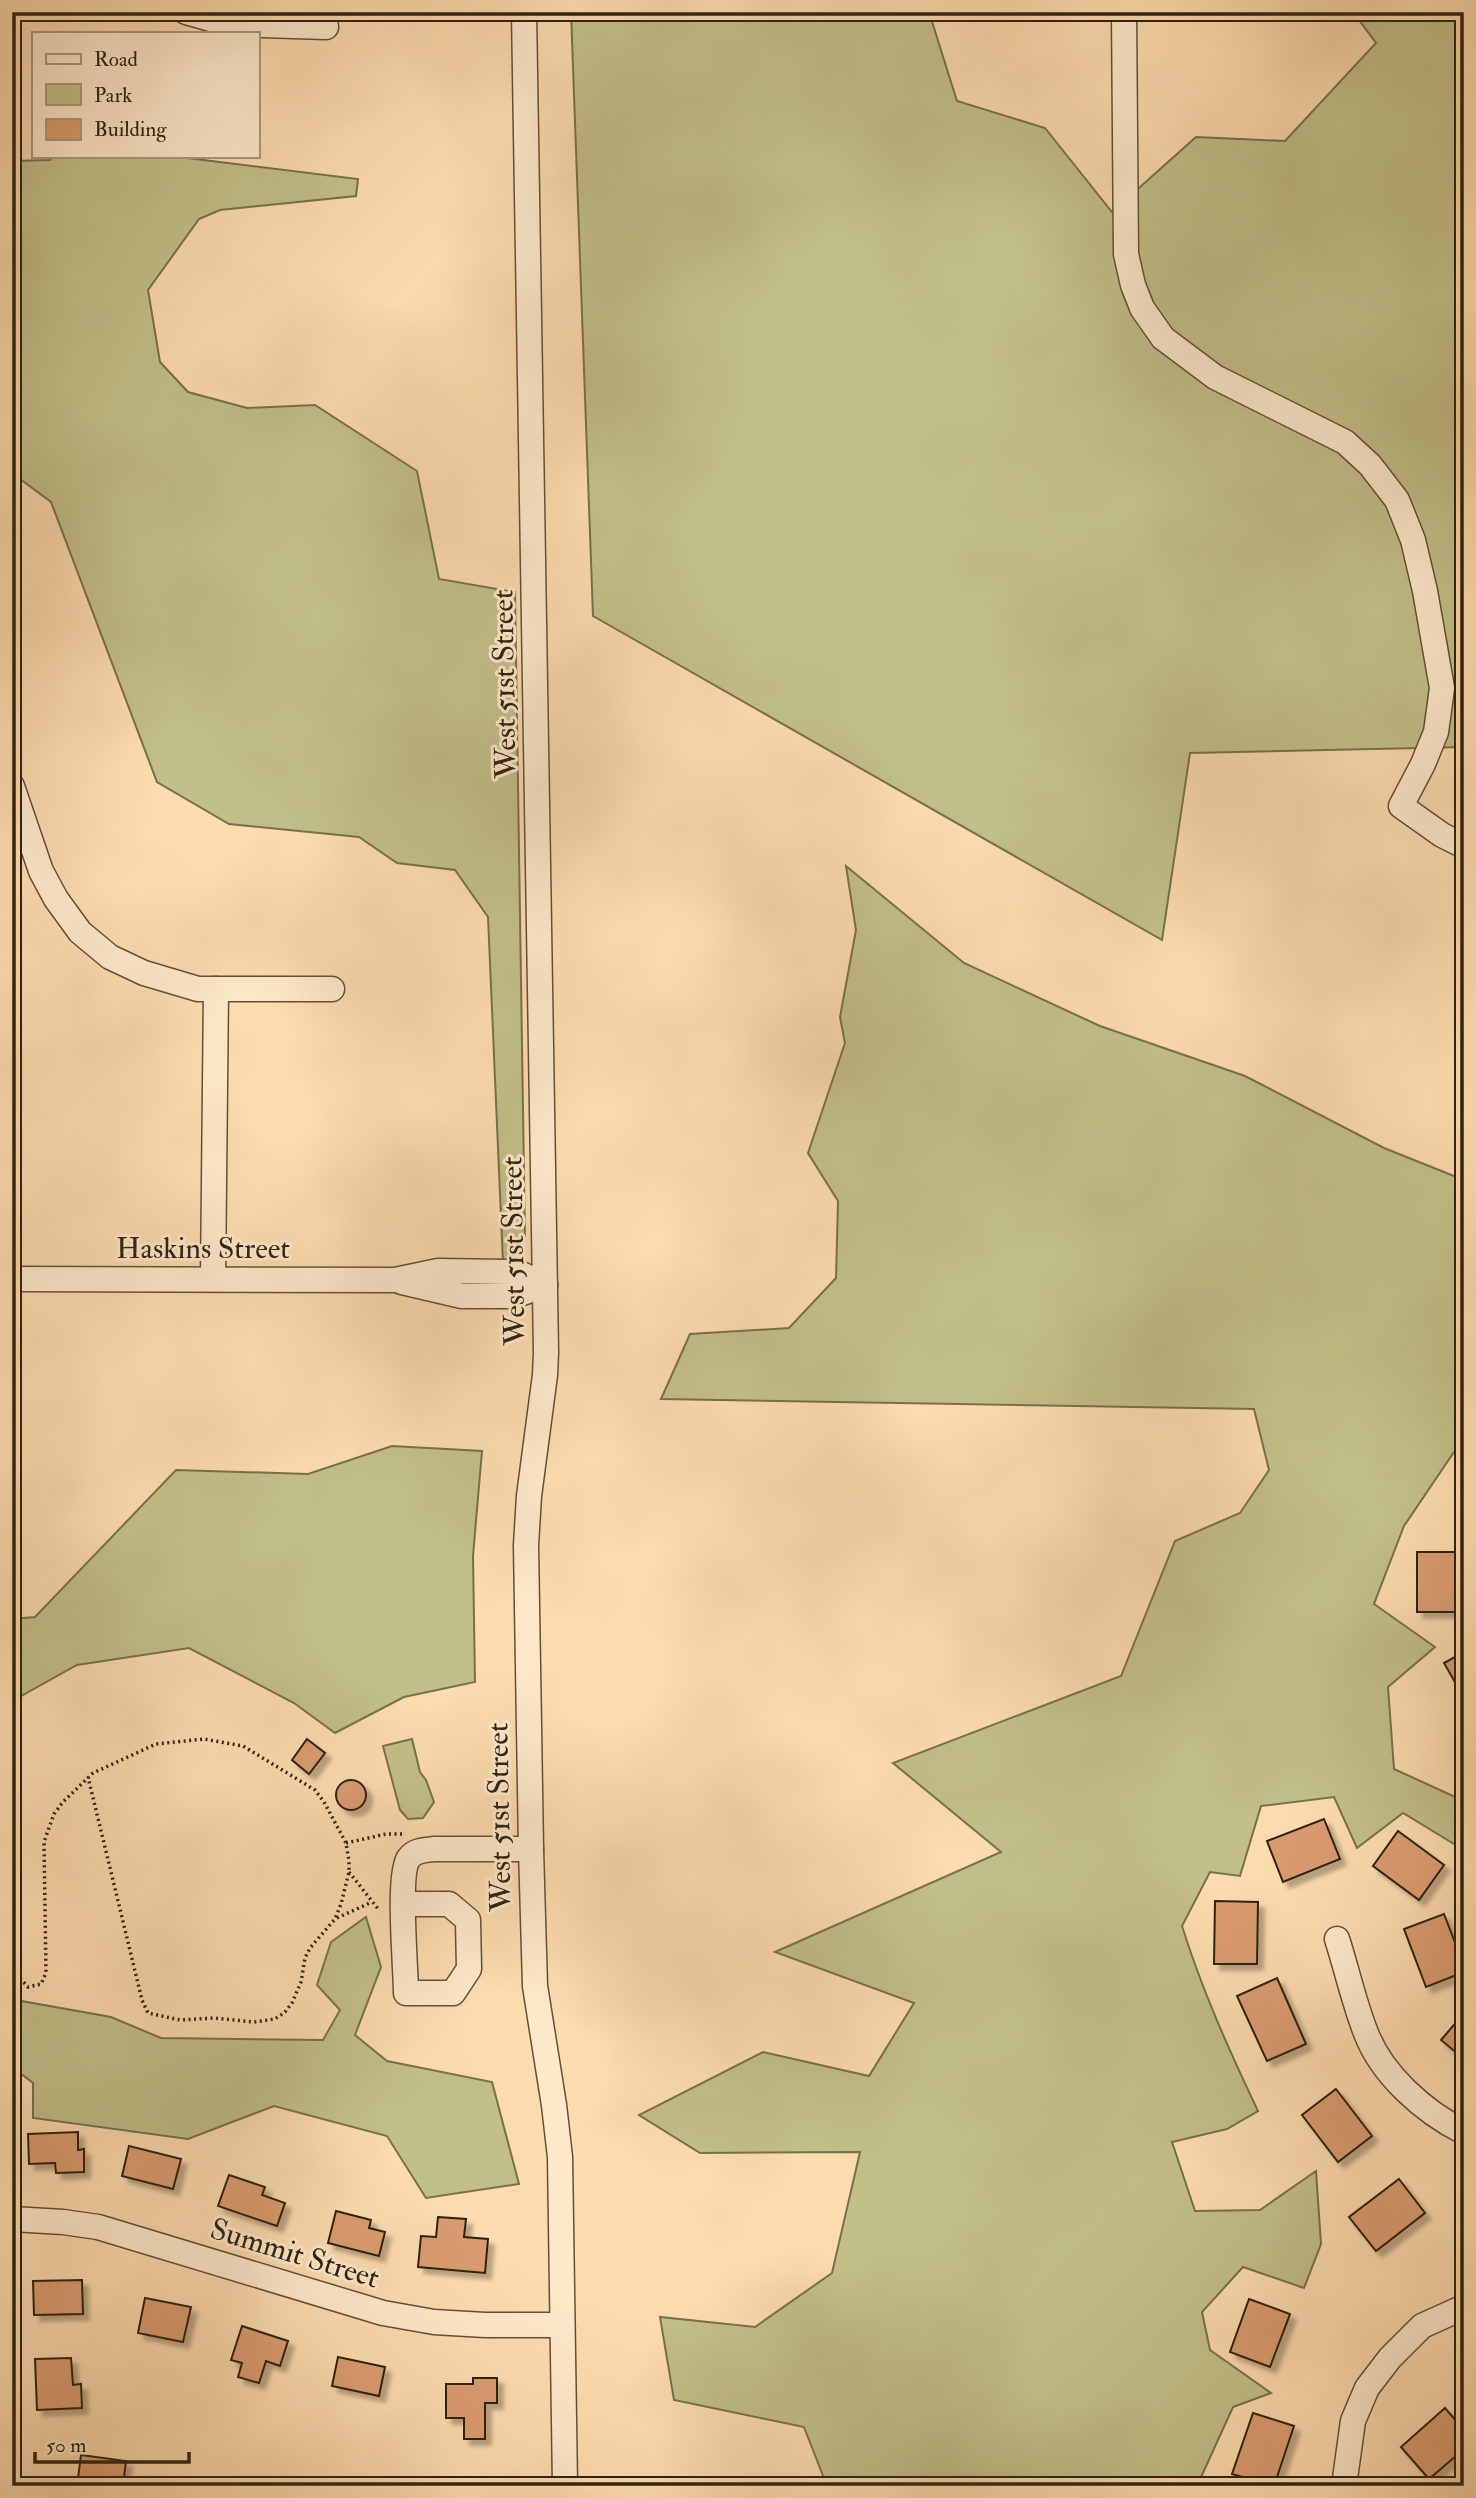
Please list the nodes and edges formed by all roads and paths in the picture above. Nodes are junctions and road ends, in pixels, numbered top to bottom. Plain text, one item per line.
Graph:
1 (187, 12) edge
2 (524, 12) edge
3 (1125, 12) edge
4 (326, 27) dead end
5 (12, 786) edge
6 (1464, 846) edge
7 (216, 989) junction
8 (332, 989) dead end
9 (12, 1279) edge
10 (213, 1279) junction
11 (545, 1284) junction
12 (88, 1777) junction
13 (531, 1849) junction
14 (349, 1872) junction
15 (372, 1902) junction
16 (404, 1910) joint
17 (335, 1919) junction
18 (1337, 1939) dead end
19 (12, 1952) edge
20 (1464, 2132) edge
21 (12, 2219) edge
22 (1464, 2306) edge
23 (562, 2325) junction
24 (565, 2486) edge
25 (1344, 2486) edge

1 - 4 street
2 - 11 street, West 51st Street
3 - 6 street
5 - 7 street
7 - 8 street
7 - 10 street
9 - 10 street, Haskins Street
10 - 11 street, Haskins Street
11 - 13 street, West 51st Street
12 - 14 path
12 - 17 path
12 - 19 path
13 - 16 street
13 - 23 street, West 51st Street
14 - 15 path
14 - 17 path
15 - 16 path
15 - 17 path
18 - 20 street
21 - 23 street, Summit Street
22 - 25 street
23 - 24 street, West 51st Street

